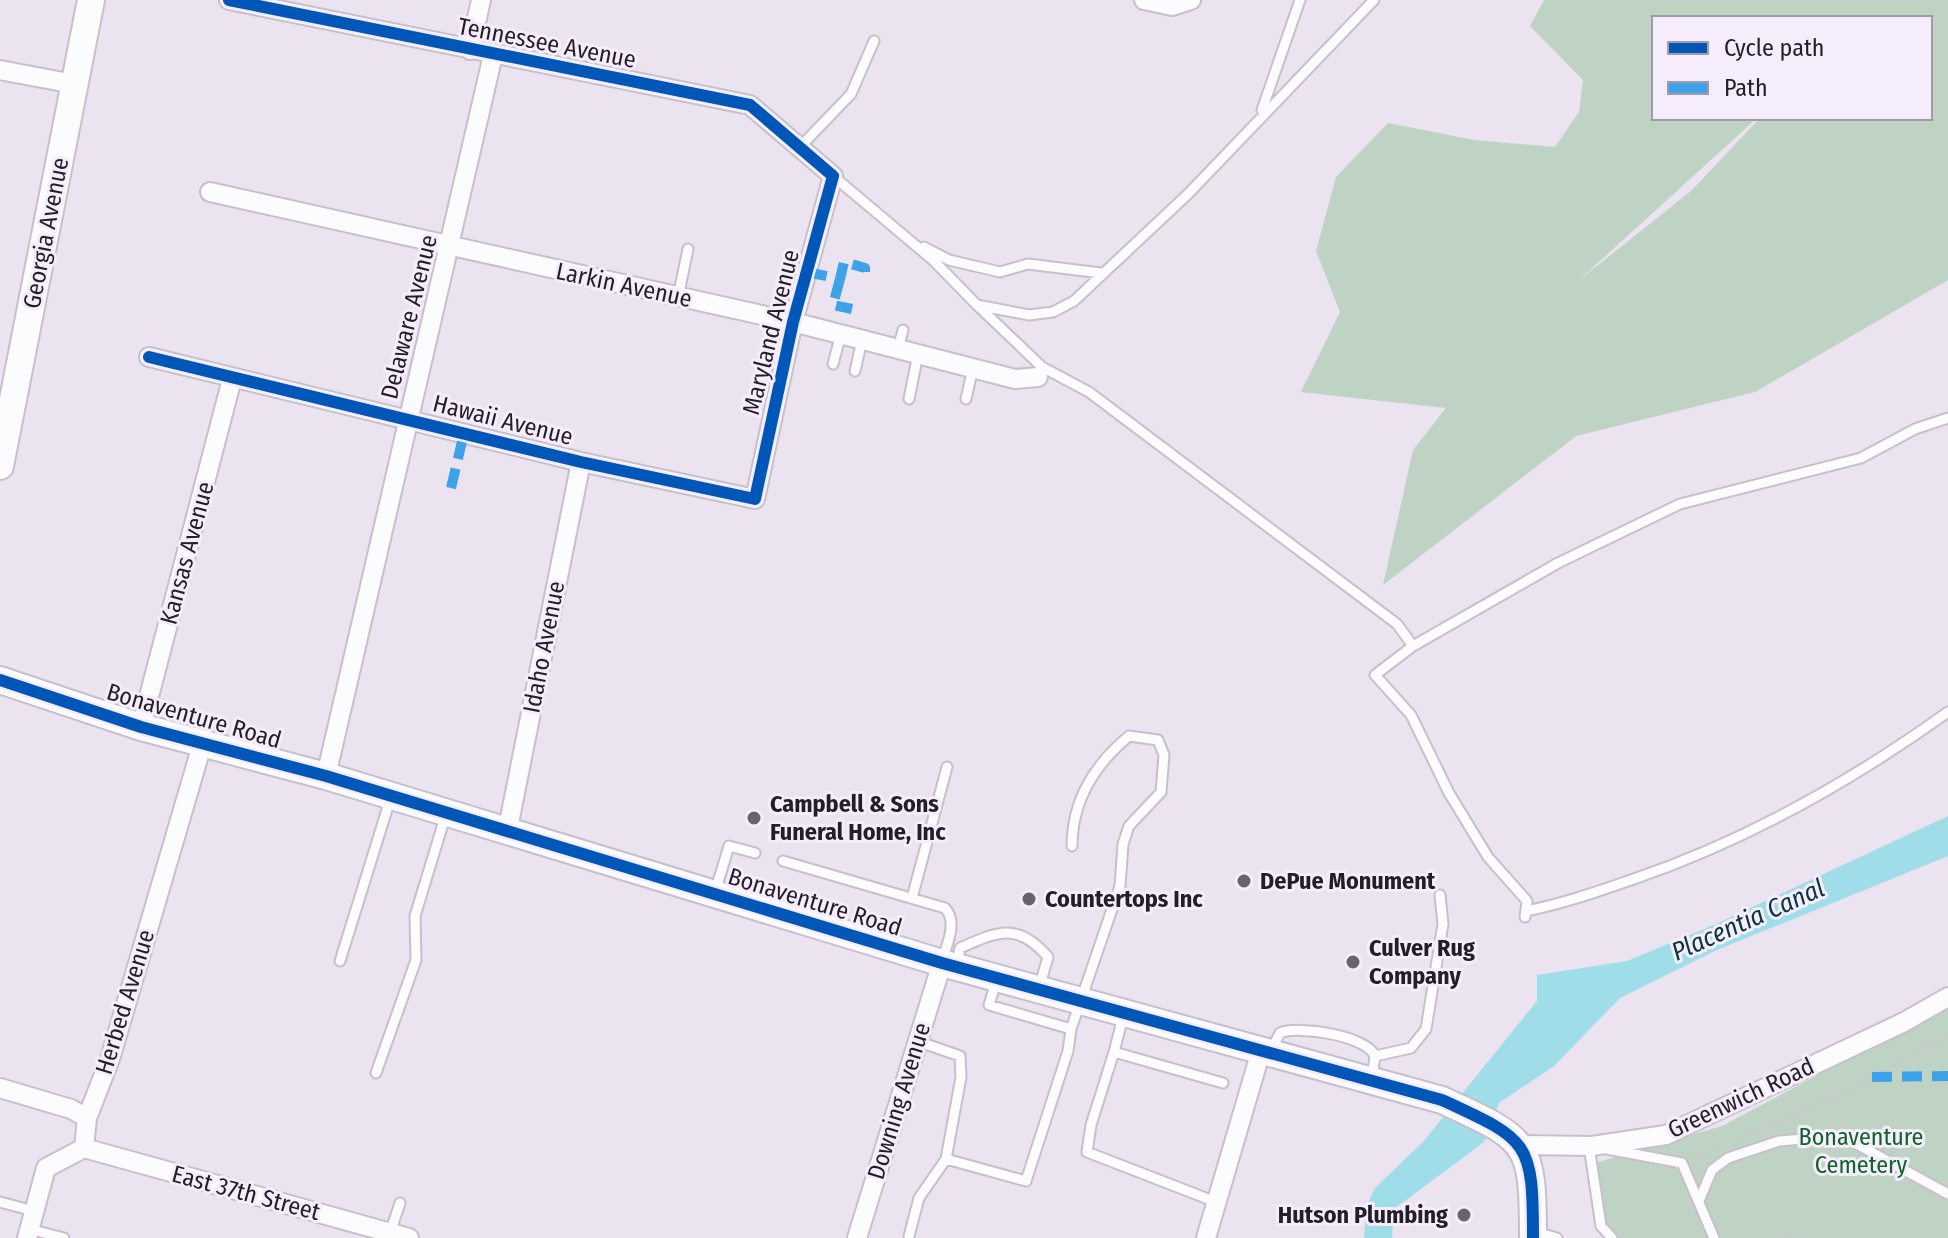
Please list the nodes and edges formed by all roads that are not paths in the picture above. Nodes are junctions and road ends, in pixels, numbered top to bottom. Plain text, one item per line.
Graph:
1 (91, 0) edge
2 (229, 0) edge
3 (481, 0) edge
4 (1144, 0) edge
5 (1191, 0) edge
6 (1300, 0) edge
7 (1374, 0) edge
8 (874, 41) dead end
9 (470, 50) junction
10 (493, 55) junction
11 (0, 70) edge
12 (74, 84) junction
13 (1259, 117) junction
14 (800, 147) junction
15 (833, 176) junction
16 (210, 192) dead end
17 (911, 239) junction
18 (450, 247) junction
19 (688, 249) dead end
20 (1101, 273) junction
21 (678, 297) junction
22 (977, 305) junction
23 (793, 322) junction
24 (903, 330) dead end
25 (841, 334) junction
26 (862, 340) junction
27 (898, 349) junction
28 (918, 354) junction
29 (149, 357) dead end
30 (833, 364) dead end
31 (973, 368) junction
32 (855, 371) dead end
33 (1038, 377) dead end
34 (232, 379) junction
35 (909, 399) dead end
36 (966, 399) dead end
37 (1948, 418) edge
38 (406, 419) junction
39 (581, 462) junction
40 (0, 466) edge
41 (755, 499) joint
42 (1413, 646) junction
43 (0, 680) edge
44 (1948, 712) edge
45 (141, 727) junction
46 (202, 745) junction
47 (947, 767) dead end
48 (326, 776) junction
49 (391, 797) junction
50 (446, 814) junction
51 (507, 833) junction
52 (1072, 846) dead end
53 (755, 853) dead end
54 (783, 861) dead end
55 (715, 895) junction
56 (1440, 895) dead end
57 (912, 898) junction
58 (340, 961) dead end
59 (949, 965) junction
60 (997, 978) junction
61 (1039, 990) junction
62 (1948, 997) edge
63 (1079, 1001) junction
64 (1124, 1013) junction
65 (1071, 1029) junction
66 (917, 1041) junction
67 (1114, 1052) junction
68 (1265, 1052) junction
69 (1373, 1069) junction
70 (376, 1073) dead end
71 (1223, 1083) dead end
72 (0, 1088) edge
73 (87, 1118) junction
74 (1520, 1145) junction
75 (1591, 1146) junction
76 (84, 1148) junction
77 (946, 1159) junction
78 (1948, 1194) edge
79 (1699, 1201) junction
80 (0, 1202) edge
81 (1216, 1202) junction
82 (400, 1203) dead end
83 (30, 1226) edge
84 (1601, 1226) junction
85 (390, 1233) junction
86 (909, 1236) dead end
87 (1541, 1236) edge
88 (64, 1238) edge
89 (409, 1238) edge
90 (857, 1238) edge
91 (1206, 1238) edge
92 (1603, 1238) edge
93 (1612, 1238) edge
94 (1714, 1238) edge

1 - 12 street, Georgia Avenue
2 - 9 street, Tennessee Avenue
3 - 9 street
4 - 5 street
6 - 13 lane
7 - 13 lane
8 - 14 lane
9 - 10 street, Tennessee Avenue
10 - 14 street, Tennessee Avenue
10 - 18 street, Delaware Avenue
11 - 12 street
12 - 40 street, Georgia Avenue
13 - 20 lane
14 - 15 street, Tennessee Avenue
15 - 17 lane
15 - 23 street, Maryland Avenue
16 - 18 street, Larkin Avenue
17 - 20 lane
17 - 22 lane
18 - 21 street, Larkin Avenue
18 - 38 street, Delaware Avenue
19 - 21 lane
20 - 22 lane
21 - 23 street, Larkin Avenue
22 - 42 lane
23 - 25 street, Larkin Avenue
23 - 41 street, Maryland Avenue
24 - 27 lane
25 - 26 street, Larkin Avenue
25 - 30 lane
26 - 27 street, Larkin Avenue
26 - 32 lane
27 - 28 street, Larkin Avenue
28 - 31 street, Larkin Avenue
28 - 35 lane
29 - 34 street, Hawaii Avenue
31 - 33 street, Larkin Avenue
31 - 36 lane
34 - 38 street, Hawaii Avenue
34 - 45 street, Kansas Avenue
37 - 42 lane
38 - 39 street, Hawaii Avenue
38 - 48 street, Delaware Avenue
39 - 41 street, Hawaii Avenue
39 - 51 street, Idaho Avenue
42 - 44 lane
43 - 45 street, Bonaventure Road
45 - 46 street, Bonaventure Road
46 - 48 street, Bonaventure Road
46 - 73 street, Herbed Avenue
47 - 57 lane
48 - 49 street, Bonaventure Road
49 - 50 street, Bonaventure Road
49 - 58 lane
50 - 51 street, Bonaventure Road
50 - 70 lane
51 - 55 street, Bonaventure Road
52 - 63 lane
53 - 55 lane
54 - 57 lane
55 - 59 street, Bonaventure Road
56 - 69 lane
57 - 59 lane
59 - 60 street, Bonaventure Road
59 - 61 lane
59 - 66 street, Downing Avenue
60 - 61 street, Bonaventure Road
60 - 65 lane
61 - 63 street, Bonaventure Road
62 - 75 street, Greenwich Road
63 - 64 street, Bonaventure Road
63 - 65 lane
64 - 67 lane
64 - 68 street, Bonaventure Road
65 - 77 lane
66 - 77 lane
66 - 90 street, Downing Avenue
67 - 71 lane
67 - 81 lane
68 - 69 street, Bonaventure Road
68 - 81 street
69 - 74 street, Bonaventure Road
72 - 73 street
73 - 76 street, Herbed Avenue
74 - 75 street, Greenwich Road
74 - 87 street, Bonaventure Road
75 - 79 lane
75 - 84 lane
76 - 83 street
76 - 85 street, East 37th Street
77 - 86 lane
78 - 79 lane
79 - 94 lane
80 - 83 lane
81 - 91 street
82 - 85 lane
83 - 88 lane
84 - 92 lane
84 - 93 lane
85 - 89 street, East 37th Street

